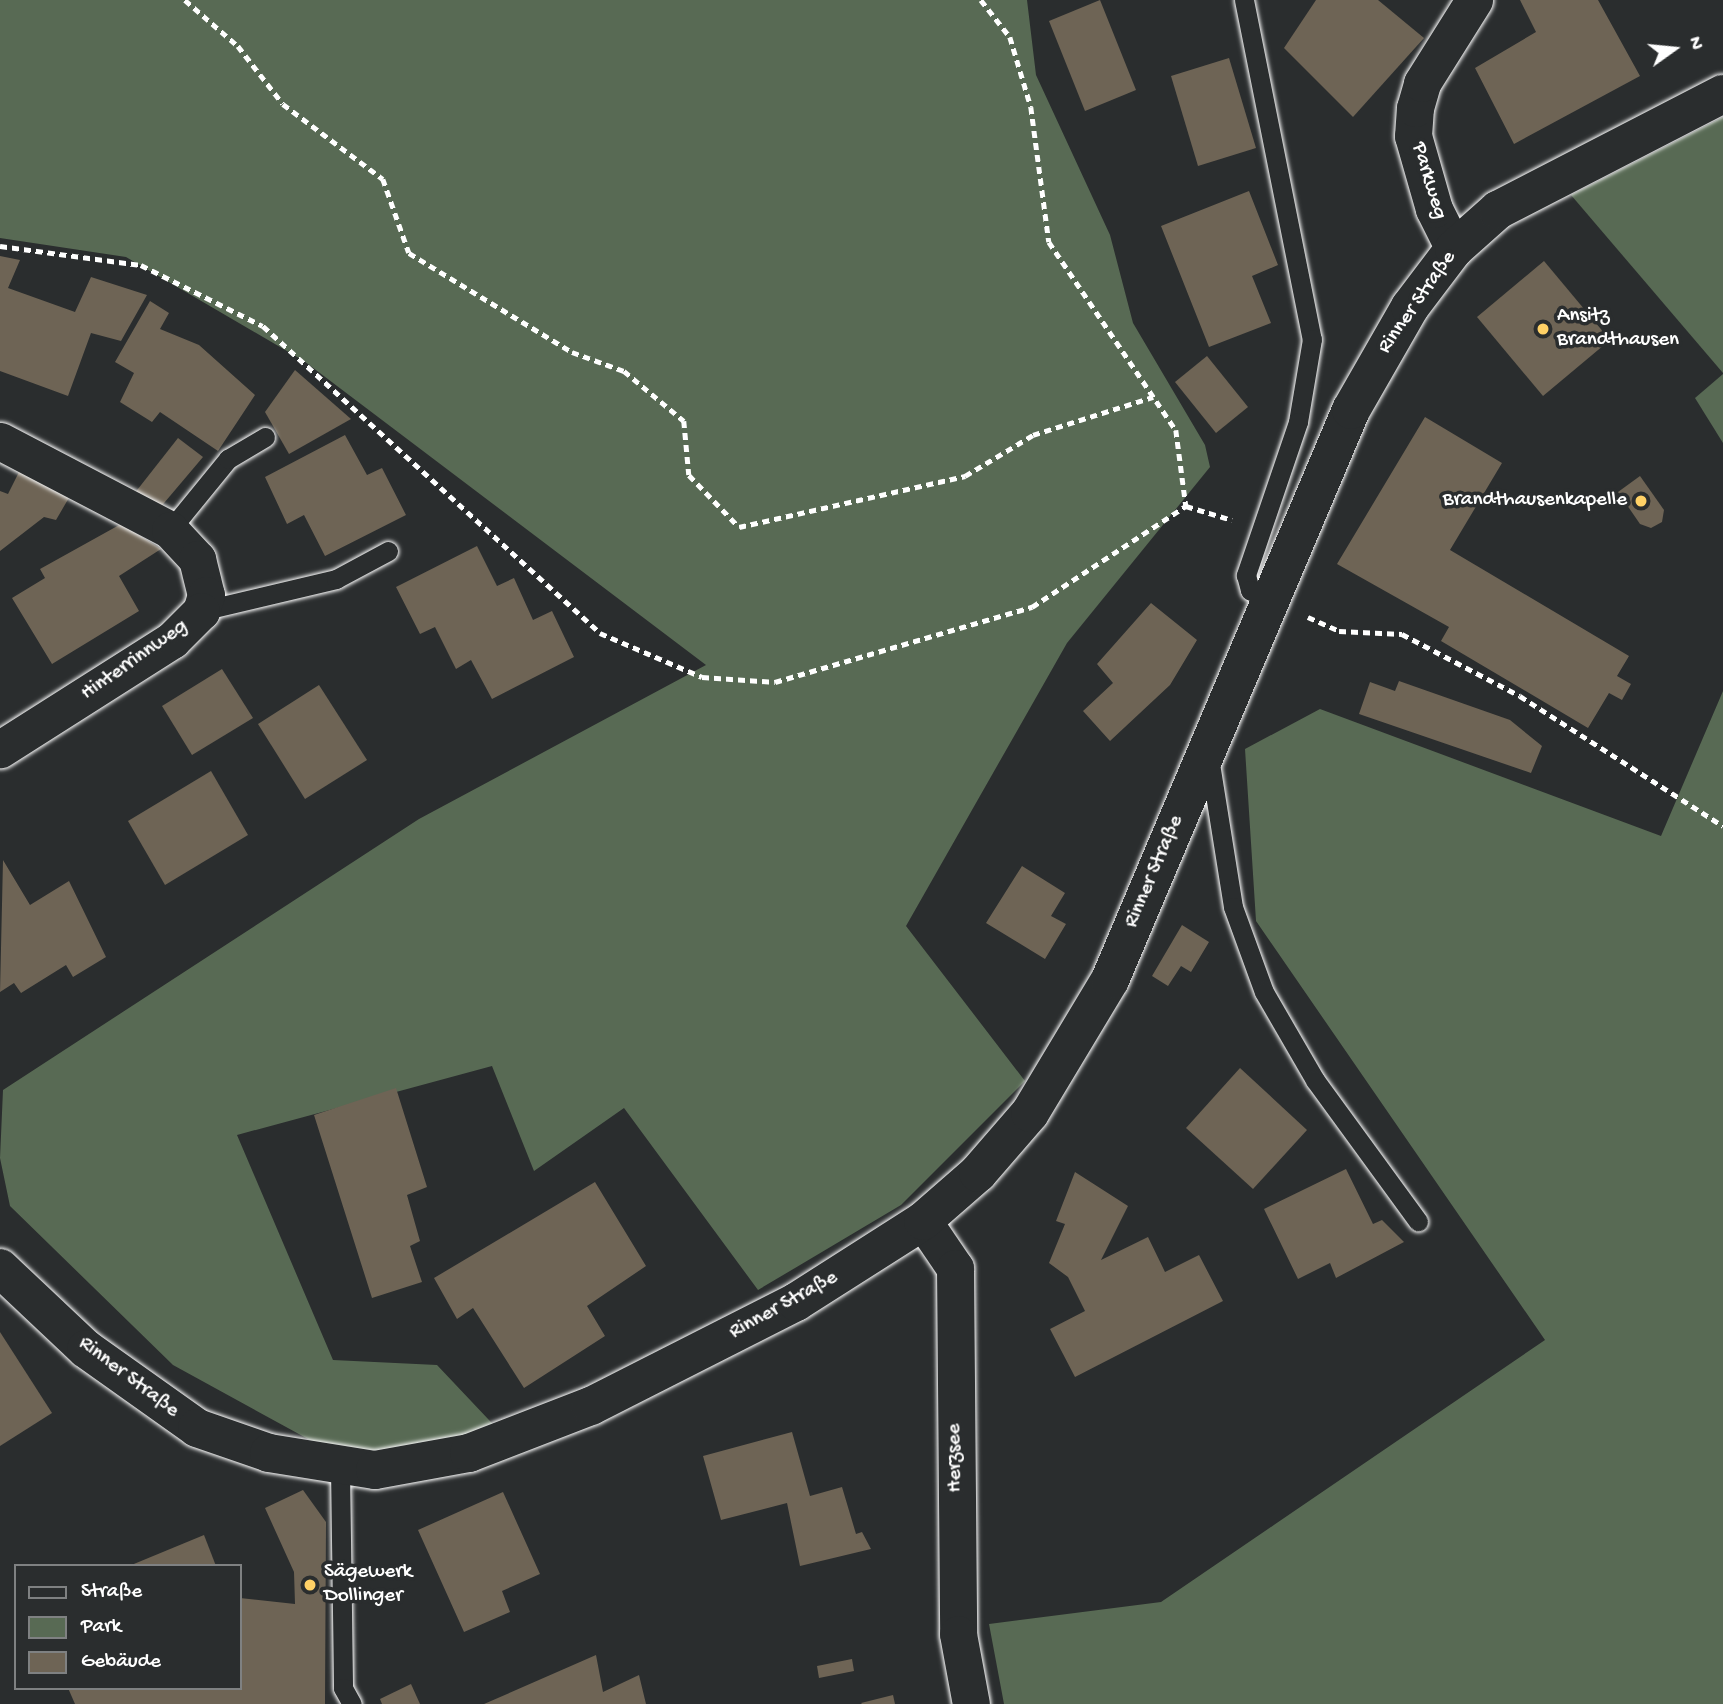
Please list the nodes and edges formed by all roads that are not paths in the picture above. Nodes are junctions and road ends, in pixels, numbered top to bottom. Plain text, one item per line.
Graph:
1 (1244, 0) edge
2 (1474, 0) edge
3 (1723, 94) edge
4 (1454, 249) junction
5 (265, 437) dead end
6 (0, 441) edge
7 (170, 530) junction
8 (388, 551) dead end
9 (1270, 601) junction
10 (201, 611) junction
11 (0, 749) edge
12 (1207, 749) junction
13 (923, 1221) junction
14 (1418, 1221) dead end
15 (0, 1269) edge
16 (340, 1468) junction
17 (352, 1704) edge
18 (971, 1704) edge

1 - 9 lane
2 - 4 street, Parkweg
3 - 4 main road, Rinner Straße
4 - 9 main road, Rinner Straße
5 - 7 lane
6 - 7 street, Hinterrinnweg
7 - 10 street, Hinterrinnweg
8 - 10 lane
9 - 12 main road, Rinner Straße
10 - 11 street, Hinterrinnweg
12 - 13 main road, Rinner Straße
12 - 14 lane
13 - 16 main road, Rinner Straße
13 - 18 street, Herzsee
15 - 16 main road, Rinner Straße
16 - 17 lane

